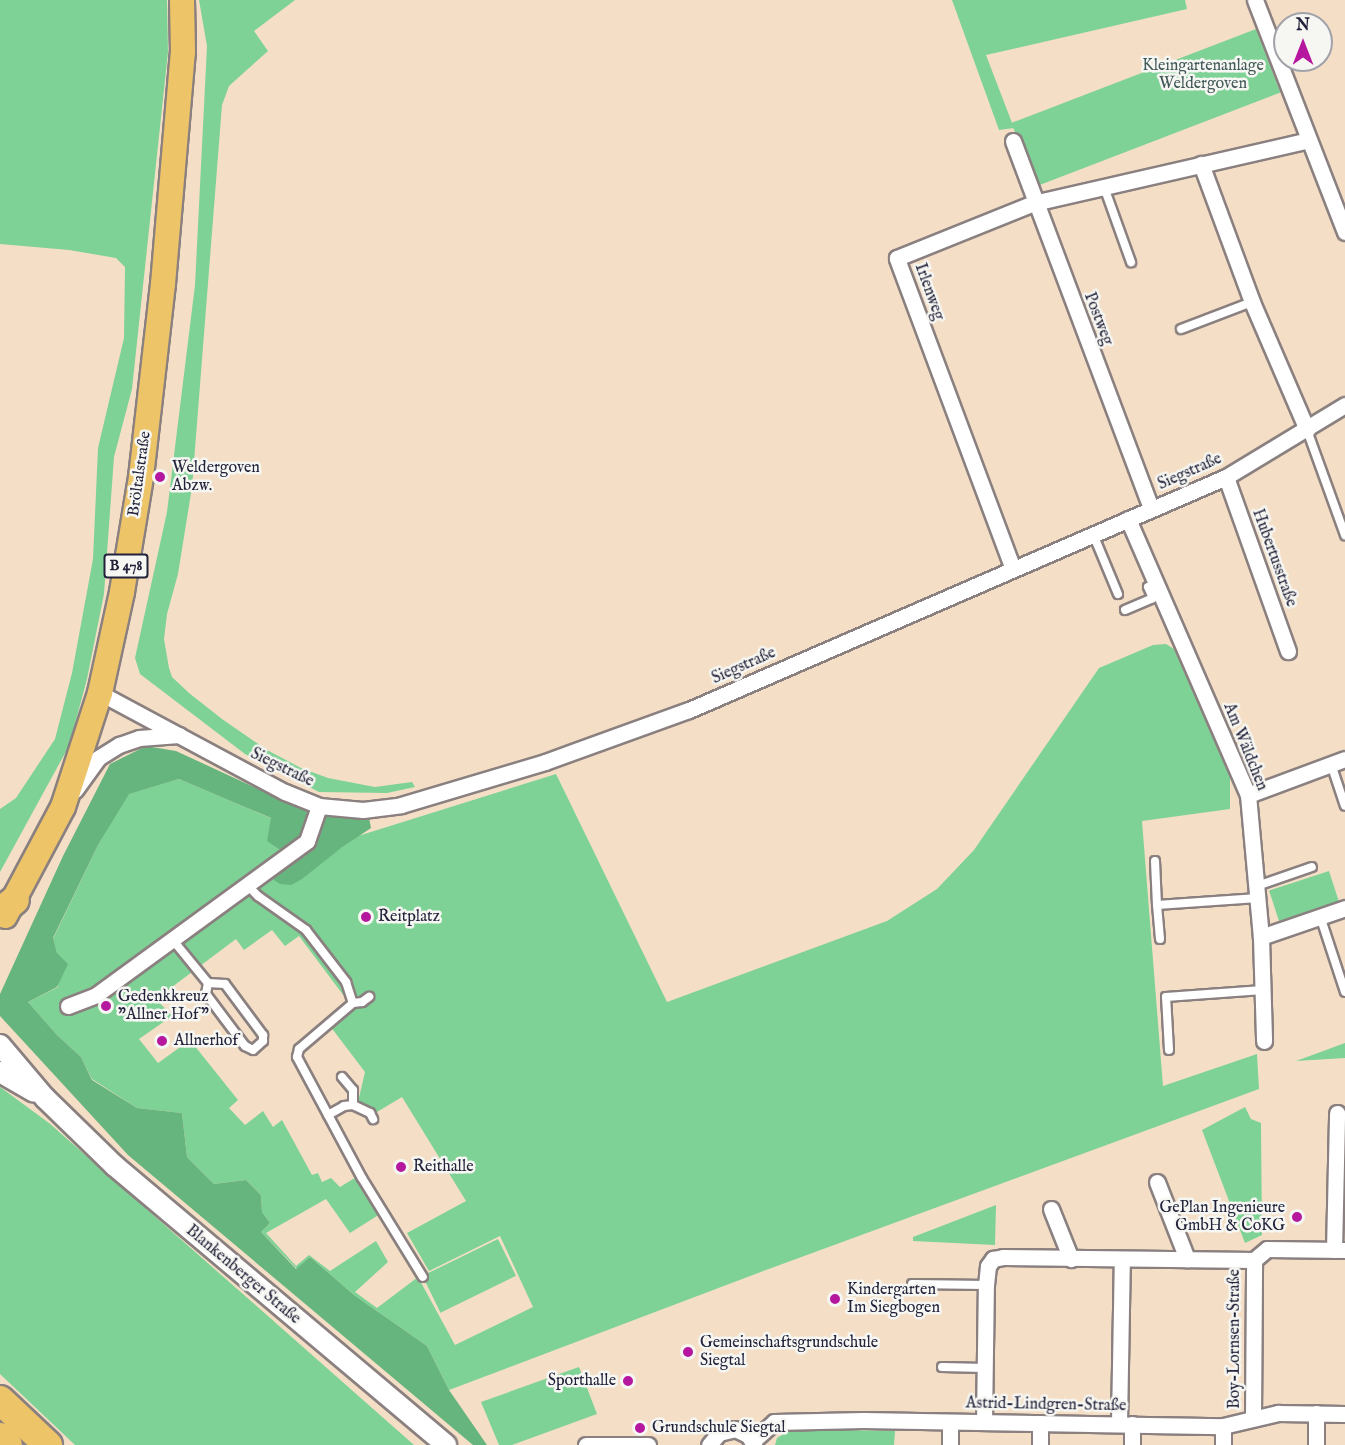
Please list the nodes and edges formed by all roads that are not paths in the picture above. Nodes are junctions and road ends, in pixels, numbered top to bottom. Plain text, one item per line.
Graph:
1 (182, 0) edge
2 (1255, 0) edge
3 (1308, 140) junction
4 (1012, 141) dead end
5 (1201, 164) junction
6 (1104, 187) junction
7 (1034, 203) junction
8 (1345, 232) edge
9 (1131, 262) dead end
10 (1252, 302) junction
11 (1181, 328) dead end
12 (1345, 405) edge
13 (1307, 430) junction
14 (1226, 477) junction
15 (1151, 509) junction
16 (1128, 519) junction
17 (1093, 534) junction
18 (1345, 536) edge
19 (1013, 569) junction
20 (1156, 584) junction
21 (1118, 594) dead end
22 (1125, 610) dead end
23 (1288, 651) dead end
24 (100, 693) junction
25 (179, 735) junction
26 (1338, 761) edge
27 (1248, 795) junction
28 (319, 806) junction
29 (1345, 806) edge
30 (63, 807) junction
31 (1155, 861) dead end
32 (1312, 867) dead end
33 (246, 884) junction
34 (1257, 892) junction
35 (1157, 905) junction
36 (8, 906) edge
37 (1345, 908) edge
38 (1320, 916) junction
39 (0, 925) edge
40 (1261, 937) junction
41 (171, 938) junction
42 (1160, 939) dead end
43 (208, 983) junction
44 (1263, 990) junction
45 (1345, 992) edge
46 (369, 997) dead end
47 (353, 1003) junction
48 (68, 1006) dead end
49 (1264, 1041) dead end
50 (0, 1045) edge
51 (1169, 1050) dead end
52 (0, 1072) edge
53 (342, 1077) dead end
54 (45, 1098) junction
55 (352, 1105) junction
56 (1337, 1113) dead end
57 (328, 1115) junction
58 (373, 1119) dead end
59 (1157, 1182) dead end
60 (1052, 1209) dead end
61 (1339, 1250) edge
62 (1071, 1259) junction
63 (1122, 1259) junction
64 (1187, 1259) junction
65 (1254, 1260) junction
66 (423, 1277) dead end
67 (912, 1284) dead end
68 (986, 1286) junction
69 (942, 1367) dead end
70 (985, 1368) junction
71 (0, 1400) edge
72 (1316, 1413) junction
73 (1345, 1414) edge
74 (1253, 1418) junction
75 (950, 1422) junction
76 (984, 1422) junction
77 (1040, 1423) junction
78 (1125, 1424) junction
79 (1223, 1426) junction
80 (0, 1437) edge
81 (754, 1443) edge
82 (8, 1445) edge
83 (48, 1445) edge
84 (446, 1445) edge
85 (586, 1445) edge
86 (648, 1445) edge
87 (709, 1445) edge
88 (950, 1445) edge
89 (1040, 1445) edge
90 (1132, 1445) edge
91 (1223, 1445) edge
92 (1316, 1445) edge

1 - 24 main road, Bröltalstraße / B 478
2 - 3 street
3 - 5 street, Irlenweg
3 - 8 street
4 - 7 street, Postweg
5 - 6 street, Irlenweg
5 - 10 street
6 - 7 street, Irlenweg
6 - 9 lane
7 - 15 street, Postweg
7 - 19 street, Irlenweg
10 - 11 lane
10 - 13 street
12 - 13 street, Siegstraße
13 - 14 street, Siegstraße
13 - 18 lane
14 - 15 street, Siegstraße
14 - 23 street, Hubertusstraße
15 - 16 street, Siegstraße
16 - 17 street, Siegstraße
16 - 20 street, Am Wäldchen
17 - 19 street, Siegstraße
17 - 21 lane
19 - 28 street, Siegstraße
20 - 22 lane
20 - 27 street, Am Wäldchen
24 - 25 street, Siegstraße
24 - 30 main road, Bröltalstraße / B 478
25 - 28 street, Siegstraße
25 - 30 street
26 - 27 street
26 - 29 lane
27 - 34 street, Am Wäldchen
28 - 33 street
30 - 36 main road, Bröltalstraße / B 478
31 - 35 lane
32 - 34 lane
33 - 41 street
33 - 47 lane
34 - 35 lane
34 - 40 street, Am Wäldchen
35 - 42 lane
36 - 39 main road, Bröltalstraße / B 478
37 - 38 street
38 - 40 street
38 - 45 lane
40 - 44 street, Am Wäldchen
41 - 43 lane
41 - 48 street
43 - 43 lane
44 - 49 street, Am Wäldchen
44 - 51 lane
46 - 47 lane
47 - 57 lane
50 - 54 street, Blankenberger Straße
52 - 54 street, Blankenberger Straße
53 - 55 lane
54 - 84 street, Blankenberger Straße
55 - 57 lane
55 - 58 lane
56 - 61 street
57 - 66 lane
59 - 64 street
60 - 62 street
61 - 65 street
62 - 63 street
62 - 68 street
63 - 64 street
63 - 78 street
64 - 65 street
65 - 74 street, Boy-Lornsen-Straße
67 - 68 lane
68 - 70 street
69 - 70 lane
70 - 76 street
71 - 83 highway
72 - 73 street, Astrid-Lindgren-Straße
72 - 74 street, Astrid-Lindgren-Straße
72 - 92 street
74 - 79 street, Astrid-Lindgren-Straße
75 - 76 street, Astrid-Lindgren-Straße
75 - 81 street, Astrid-Lindgren-Straße
75 - 88 street
76 - 77 street, Astrid-Lindgren-Straße
77 - 78 street, Astrid-Lindgren-Straße
77 - 89 street
78 - 79 street, Astrid-Lindgren-Straße
78 - 90 street
79 - 91 street
80 - 82 highway
81 - 87 street, Astrid-Lindgren-Straße
85 - 86 street

